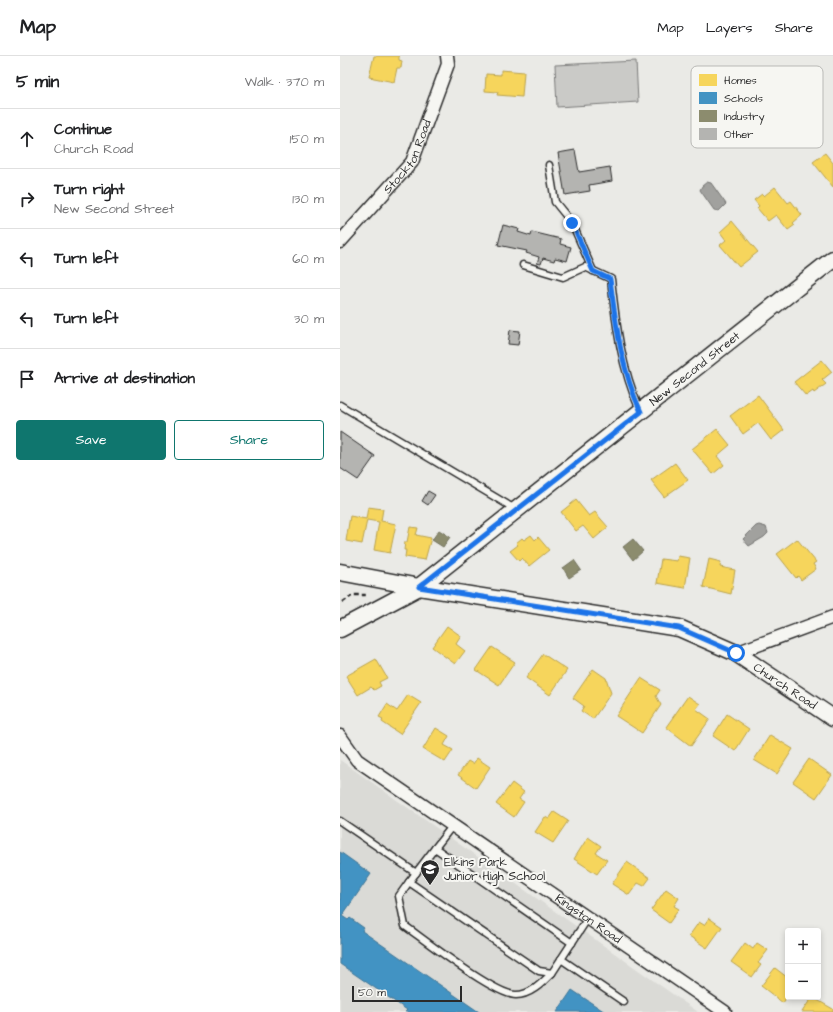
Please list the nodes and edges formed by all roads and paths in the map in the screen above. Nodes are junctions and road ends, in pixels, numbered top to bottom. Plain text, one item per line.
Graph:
1 (447, 56) edge
2 (549, 164) dead end
3 (340, 242) edge
4 (833, 259) edge
5 (523, 265) dead end
6 (593, 271) junction
7 (340, 405) edge
8 (641, 412) junction
9 (517, 510) junction
10 (340, 572) edge
11 (419, 587) junction
12 (367, 595) dead end
13 (343, 602) dead end
14 (833, 617) edge
15 (340, 629) edge
16 (736, 653) junction
17 (833, 718) edge
18 (340, 736) edge
19 (340, 821) edge
20 (452, 825) junction
21 (435, 848) junction
22 (416, 873) junction
23 (410, 882) junction
24 (588, 918) junction
25 (572, 943) junction
26 (561, 959) junction
27 (552, 973) junction
28 (624, 1002) dead end
29 (725, 1012) edge

1 - 3 street, Stockton Road
2 - 6 lane
4 - 8 street, New Second Street
5 - 6 lane
6 - 8 lane
7 - 9 lane
8 - 9 street, New Second Street
9 - 11 street, New Second Street
10 - 11 street, Church Road
11 - 15 street, New Second Street
11 - 16 street, Church Road
12 - 13 path
14 - 16 street
16 - 17 street, Church Road
18 - 20 street, Kingston Road
19 - 22 lane
20 - 21 lane
20 - 24 street, Kingston Road
21 - 22 lane
21 - 25 lane
22 - 23 lane
23 - 27 lane
23 - 27 lane
24 - 25 lane
24 - 29 street, Kingston Road
25 - 26 lane
26 - 27 lane
26 - 28 lane

